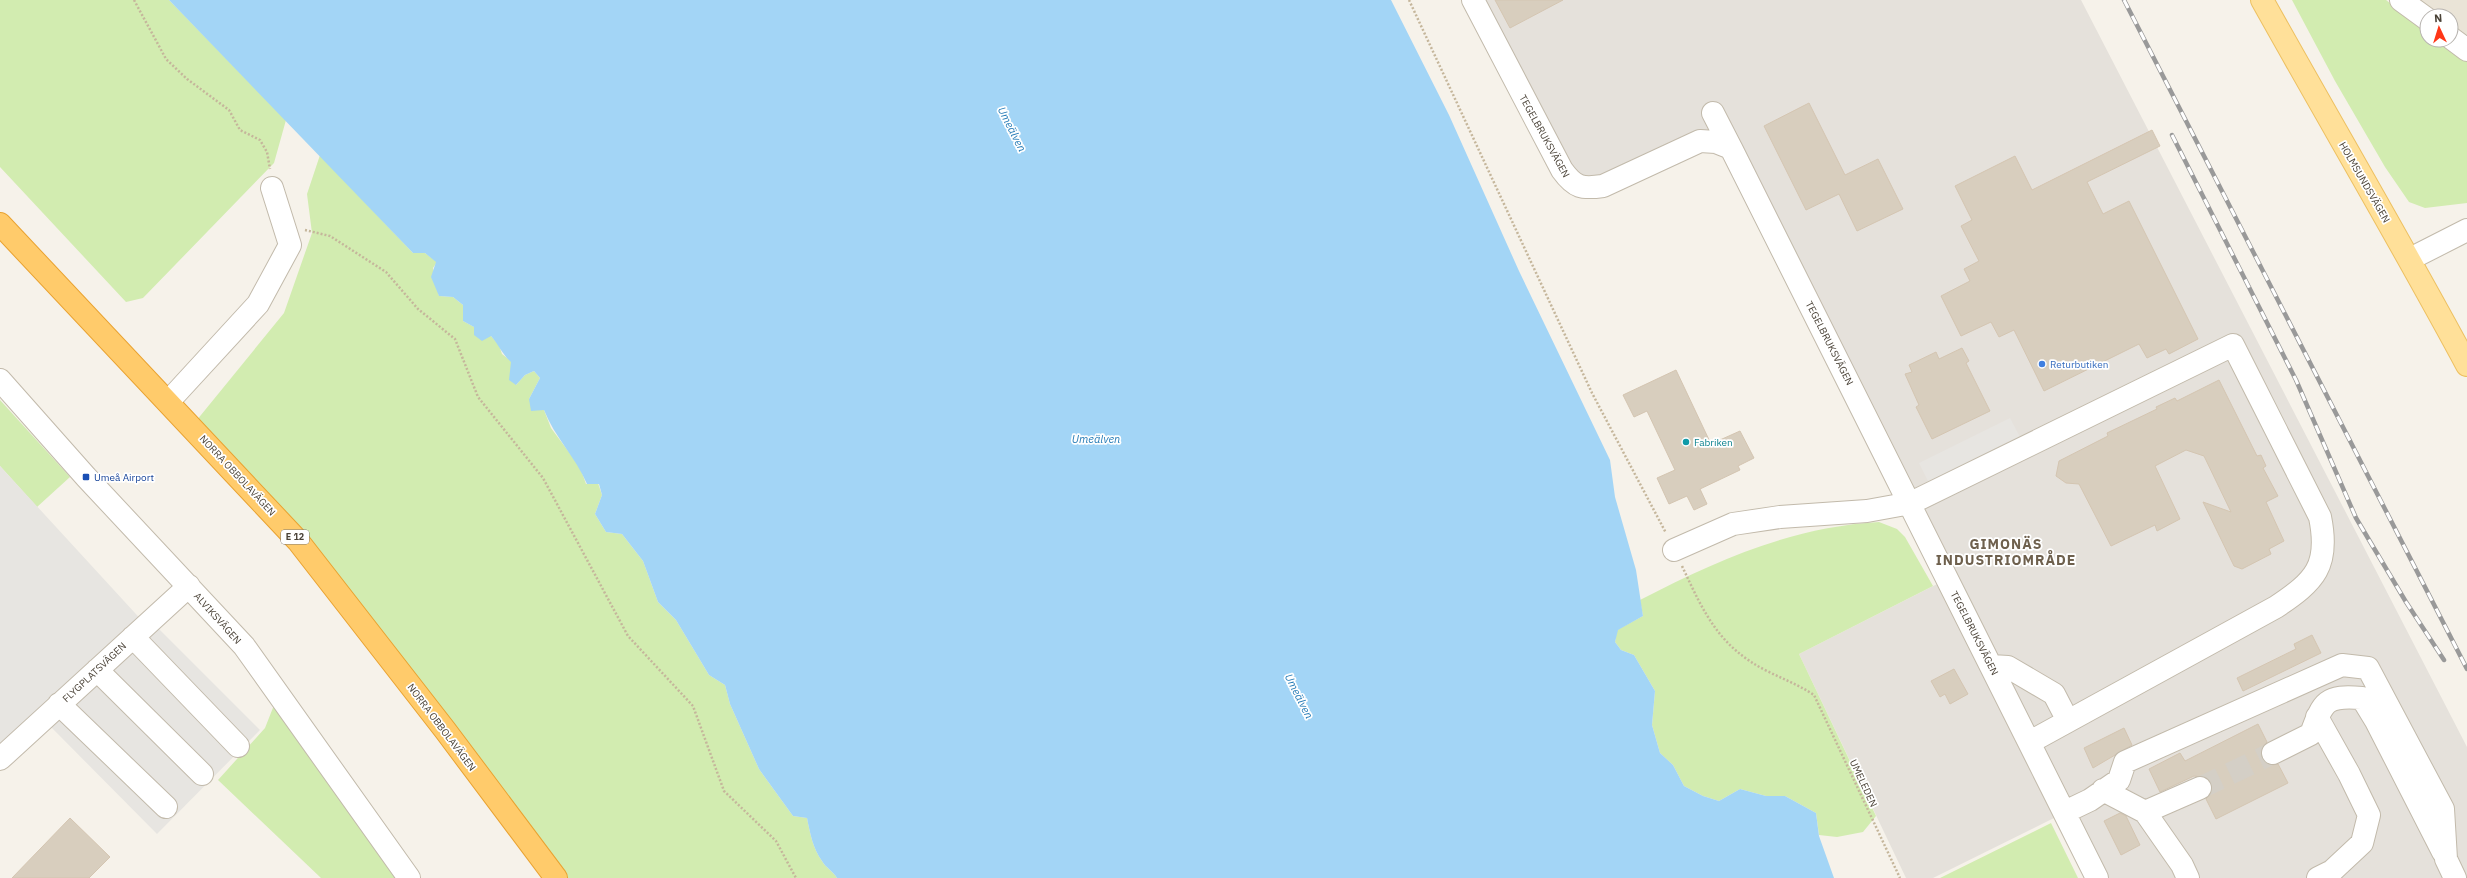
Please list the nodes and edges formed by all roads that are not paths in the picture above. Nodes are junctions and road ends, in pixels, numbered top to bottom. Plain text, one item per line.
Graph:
1 (1473, 0) edge
2 (2262, 0) edge
3 (2401, 0) edge
4 (2419, 14) edge
5 (1713, 113) dead end
6 (1731, 148) junction
7 (272, 188) road end
8 (0, 224) edge
9 (2467, 230) edge
10 (2410, 259) junction
11 (2467, 364) edge
12 (0, 380) edge
13 (168, 402) junction
14 (1911, 503) junction
15 (1674, 550) road end
16 (189, 586) junction
17 (133, 637) junction
18 (1991, 666) junction
19 (97, 670) junction
20 (59, 704) junction
21 (2317, 717) junction
22 (2068, 721) junction
23 (2030, 742) junction
24 (238, 746) dead end
25 (2273, 753) tunnel mouth
26 (0, 759) edge
27 (202, 774) dead end
28 (2200, 788) tunnel mouth
29 (2104, 790) junction
30 (166, 807) dead end
31 (2065, 812) junction
32 (2145, 812) junction
33 (2450, 868) edge
34 (409, 878) edge
35 (556, 878) edge
36 (2097, 878) edge
37 (2188, 878) edge
38 (2318, 878) edge

1 - 6 street, TEGELBRUKSVÄGEN
2 - 10 main road, HOLMSUNDSVÄGEN
3 - 4 street
5 - 6 street
6 - 14 street, TEGELBRUKSVÄGEN
7 - 13 street
8 - 13 highway, NORRA OBBOLAVÄGEN / E 12
9 - 10 street
10 - 11 main road, HOLMSUNDSVÄGEN
12 - 16 street, ALVIKSVÄGEN
13 - 35 highway, NORRA OBBOLAVÄGEN / E 12
14 - 15 street
14 - 18 street, TEGELBRUKSVÄGEN
14 - 22 street
16 - 17 street, FLYGPLATSVÄGEN
16 - 34 street, ALVIKSVÄGEN
17 - 19 street, FLYGPLATSVÄGEN
17 - 24 street
18 - 22 street
18 - 23 street, TEGELBRUKSVÄGEN
19 - 20 street, FLYGPLATSVÄGEN
19 - 27 street
20 - 26 street, FLYGPLATSVÄGEN
20 - 30 street
21 - 25 street
21 - 33 street
21 - 38 street
22 - 23 street
23 - 31 street, TEGELBRUKSVÄGEN
28 - 32 street
29 - 31 street
29 - 32 street
29 - 33 street
31 - 36 street, TEGELBRUKSVÄGEN
32 - 37 street

